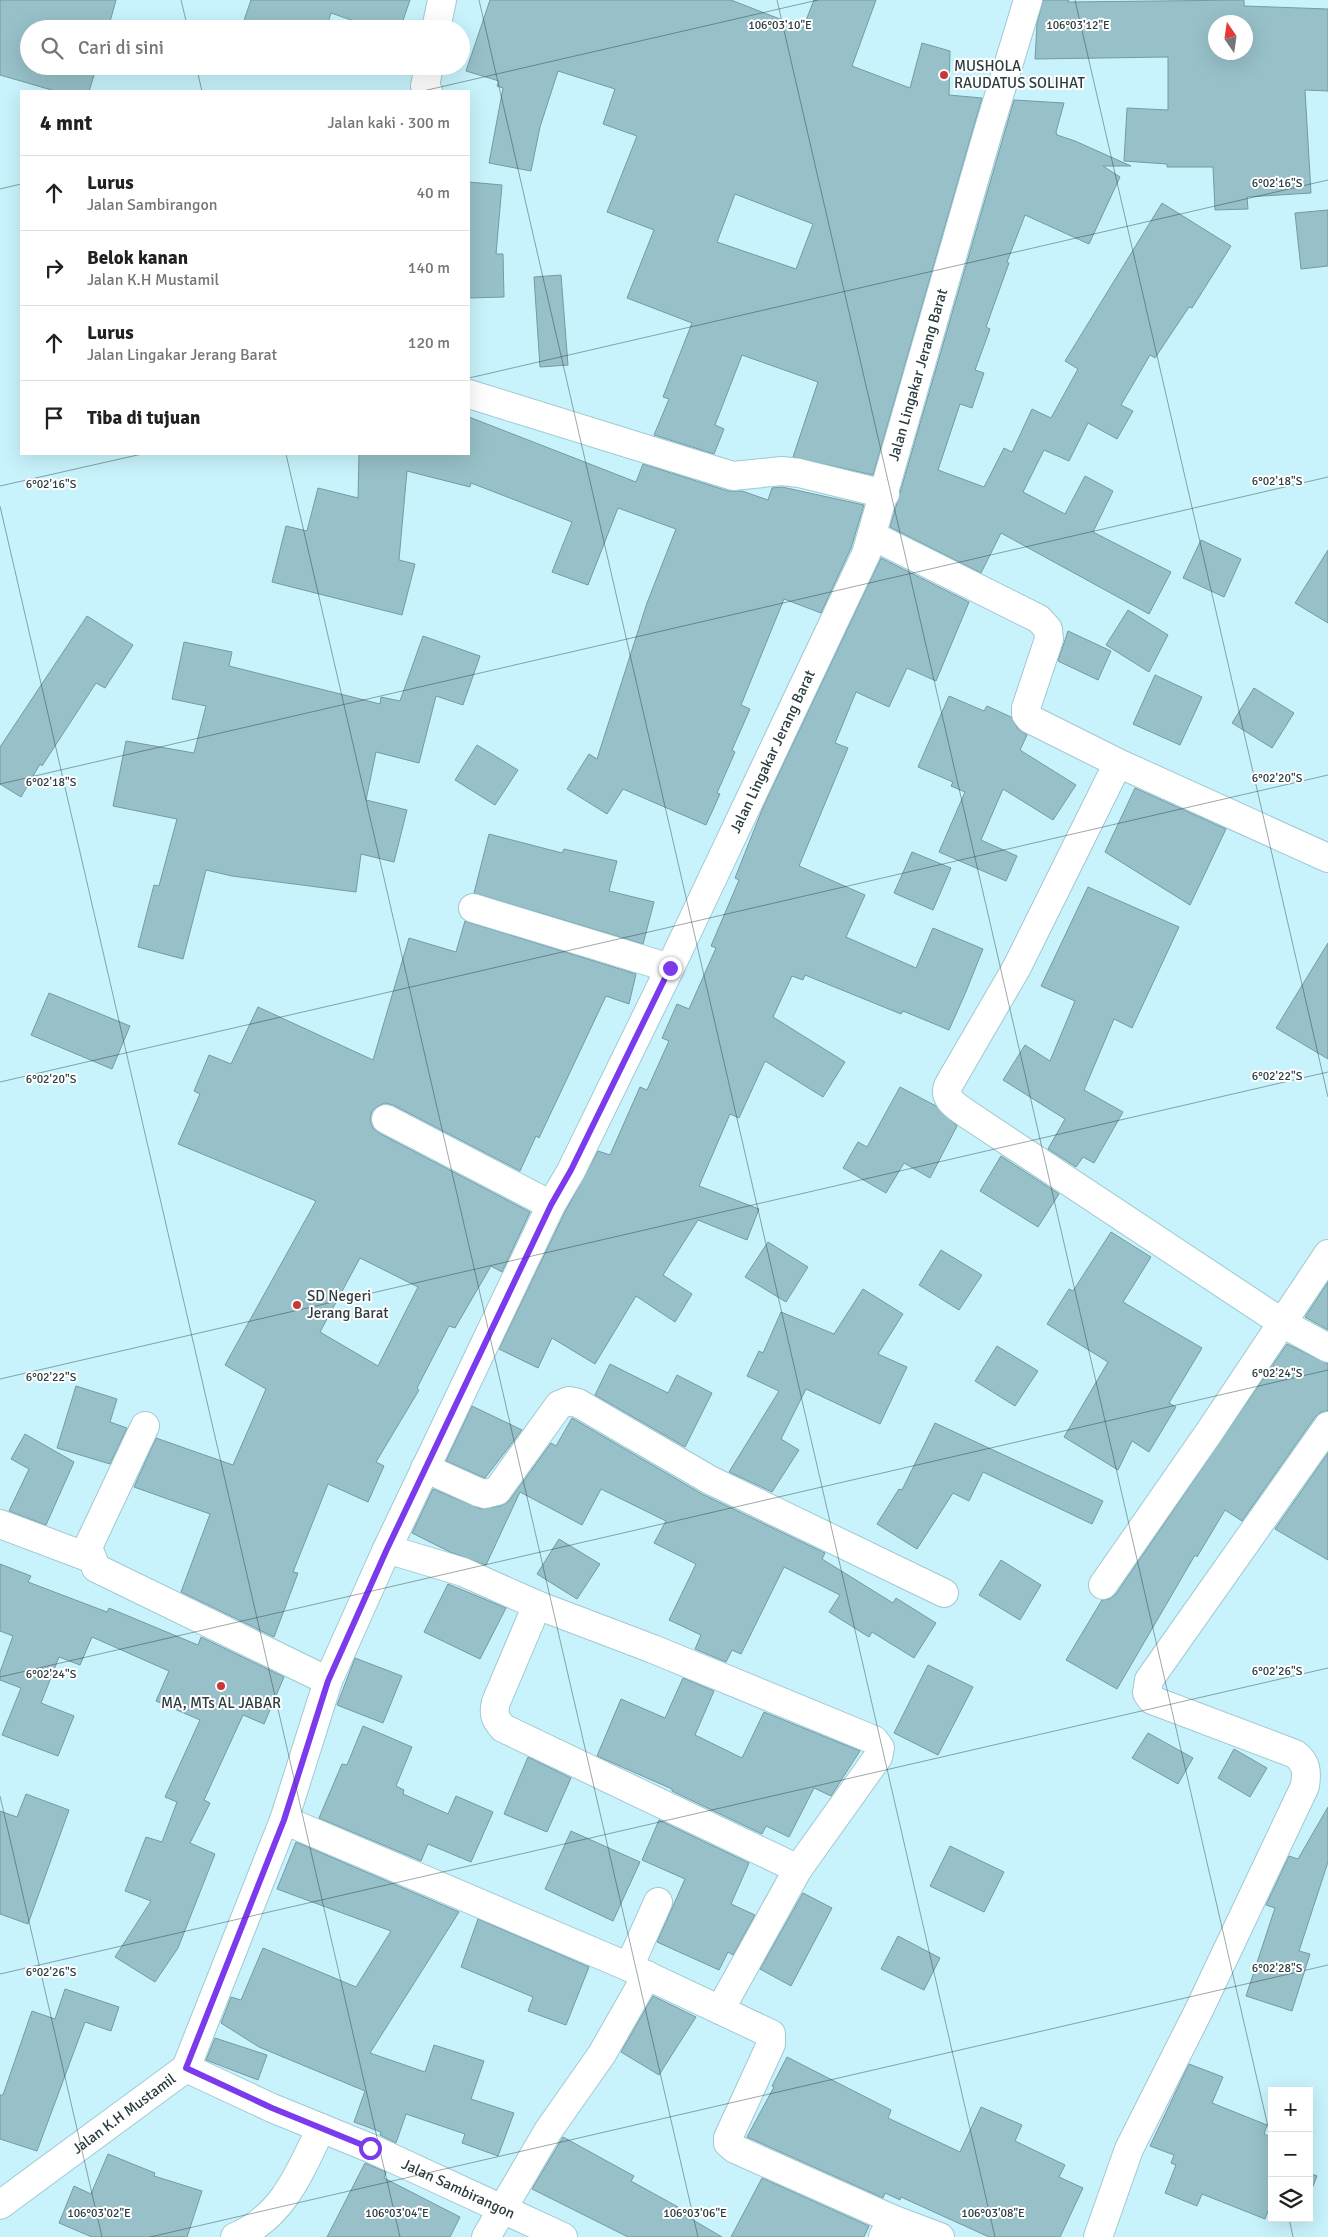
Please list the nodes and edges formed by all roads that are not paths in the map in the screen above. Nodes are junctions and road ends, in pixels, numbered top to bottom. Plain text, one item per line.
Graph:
1 (442, 0) edge
2 (1028, 0) edge
3 (438, 20) edge
4 (427, 75) edge
5 (427, 90) edge
6 (470, 394) edge
7 (885, 494) junction
8 (873, 536) junction
9 (1118, 763) junction
10 (1328, 858) edge
11 (473, 908) dead end
12 (670, 968) junction
13 (386, 1119) dead end
14 (551, 1205) junction
15 (1328, 1254) edge
16 (1284, 1324) junction
17 (1328, 1348) edge
18 (145, 1426) dead end
19 (1328, 1426) edge
20 (425, 1468) junction
21 (0, 1524) edge
22 (387, 1549) junction
23 (90, 1558) junction
24 (1103, 1585) dead end
25 (944, 1593) dead end
26 (537, 1605) junction
27 (328, 1681) junction
28 (284, 1820) junction
29 (798, 1869) junction
30 (658, 1902) dead end
31 (638, 1971) junction
32 (720, 2010) junction
33 (186, 2068) junction
34 (321, 2128) junction
35 (0, 2205) edge
36 (502, 2210) junction
37 (887, 2228) edge
38 (235, 2237) edge
39 (486, 2237) edge
40 (563, 2237) edge
41 (940, 2237) edge
42 (1098, 2237) edge

1 - 3 street
2 - 7 street, Jalan Lingakar Jerang Barat
4 - 5 street
6 - 7 street
7 - 8 street, Jalan Lingakar Jerang Barat
8 - 9 street
8 - 12 street, Jalan Lingakar Jerang Barat
9 - 10 street
9 - 16 street
11 - 12 street
12 - 14 street, Jalan Lingakar Jerang Barat
13 - 14 street
14 - 20 street, Jalan Lingakar Jerang Barat
15 - 16 street
16 - 17 street
16 - 24 street
18 - 23 street
19 - 42 street
20 - 22 street, Jalan K.H Mustamil
20 - 25 street
21 - 23 street
22 - 26 street
22 - 27 street, Jalan K.H Mustamil
23 - 27 street
26 - 29 street
26 - 29 street
27 - 28 street, Jalan K.H Mustamil
28 - 31 street
28 - 33 street, Jalan K.H Mustamil
29 - 32 street
30 - 31 street
31 - 32 street
31 - 36 street
32 - 37 street
33 - 34 street, Jalan Sambirangon
33 - 35 street, Jalan K.H Mustamil
34 - 36 street, Jalan Sambirangon
34 - 38 street
36 - 39 street
36 - 40 street, Jalan Sambirangon
37 - 41 street

